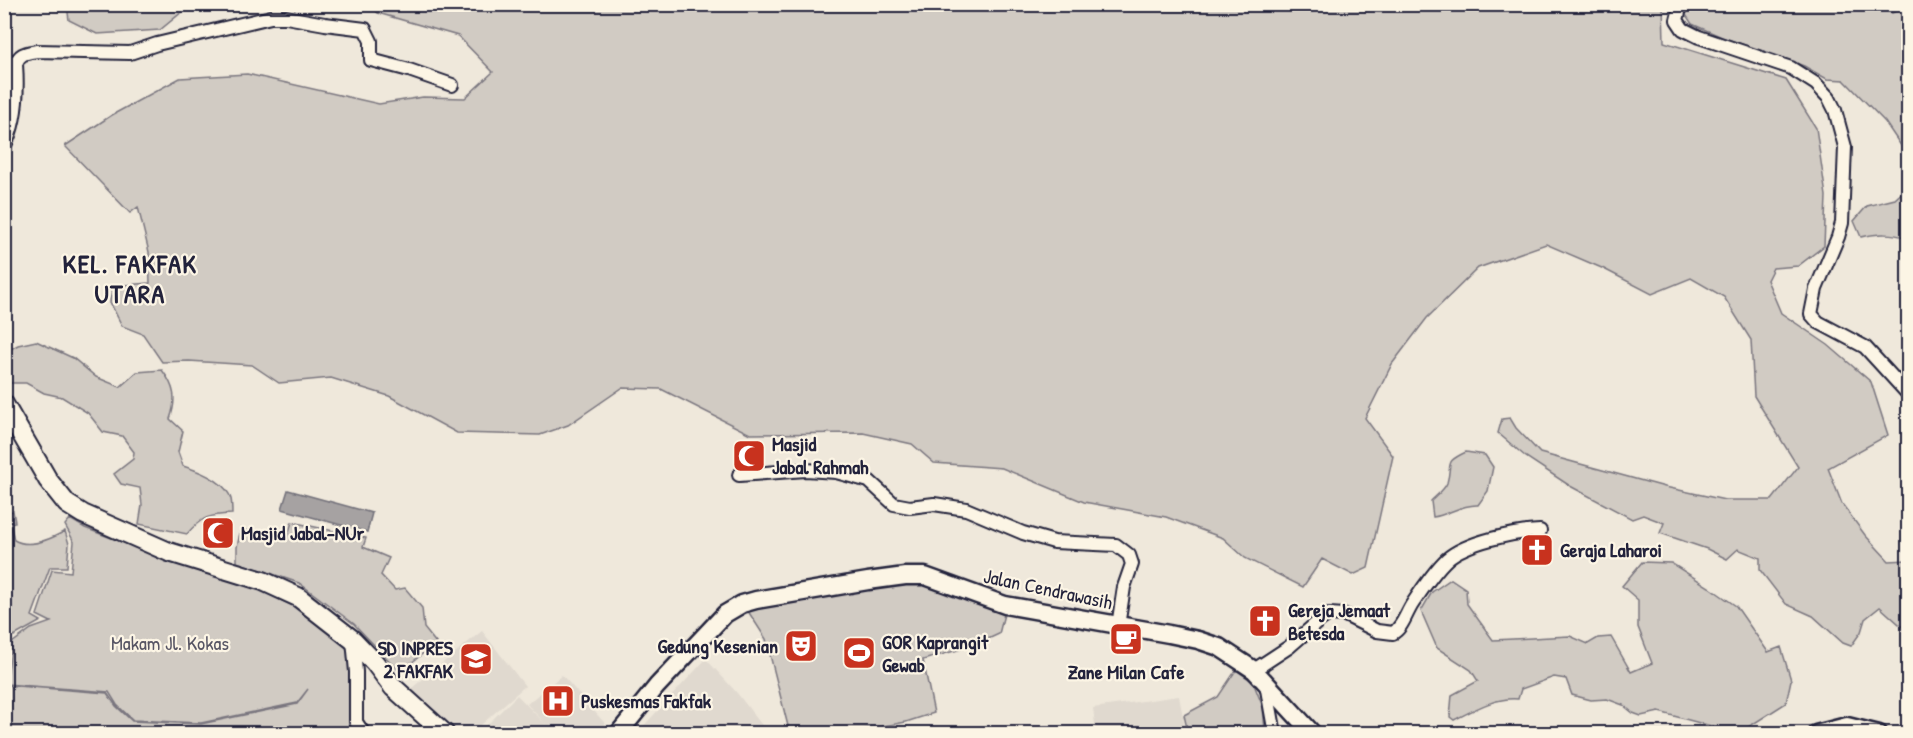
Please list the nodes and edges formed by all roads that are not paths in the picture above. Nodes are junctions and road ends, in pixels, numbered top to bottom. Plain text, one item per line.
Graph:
1 (1681, 4) edge
2 (4, 57) edge
3 (16, 64) junction
4 (452, 85) dead end
5 (4, 147) edge
6 (1908, 394) edge
7 (4, 404) edge
8 (739, 475) dead end
9 (1540, 531) dead end
10 (1118, 626) junction
11 (353, 640) junction
12 (1254, 670) junction
13 (1266, 684) junction
14 (364, 734) edge
15 (445, 734) edge
16 (618, 734) edge
17 (1275, 734) edge
18 (1313, 734) edge
19 (1816, 734) edge
20 (1879, 734) edge

1 - 6 street
2 - 3 street
3 - 4 street
3 - 5 street
7 - 11 main road
8 - 10 street
9 - 12 street
10 - 12 main road, Jalan Cendrawasih
10 - 16 main road, Jalan Cendrawasih
11 - 14 street
11 - 15 main road
12 - 13 main road, Jalan Cendrawasih
13 - 17 street
13 - 18 main road, Jalan Cendrawasih
19 - 20 main road

